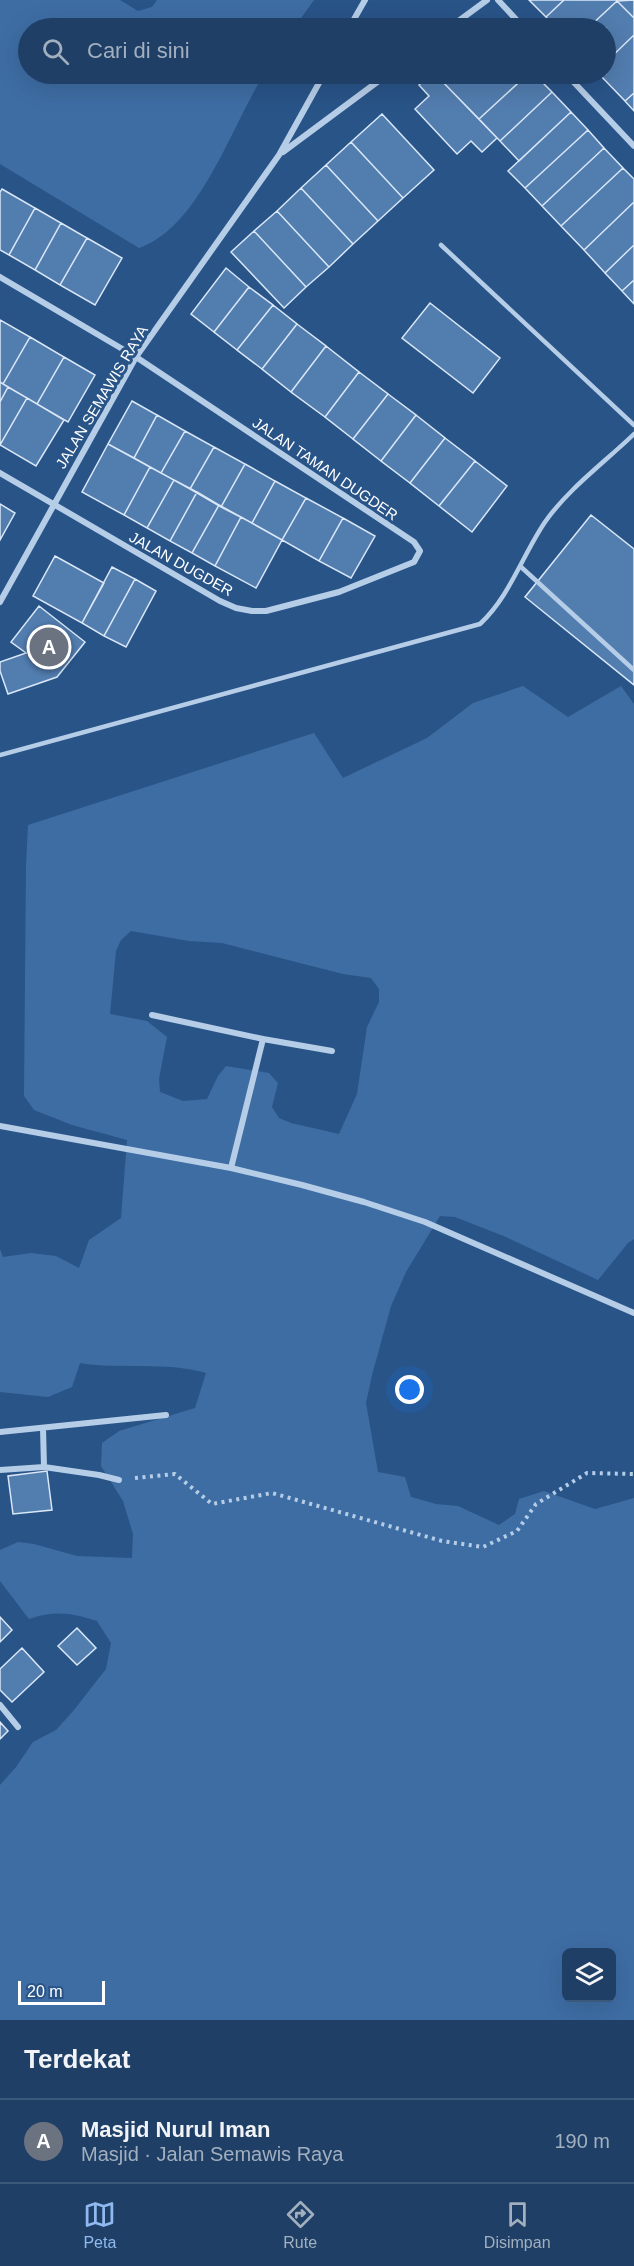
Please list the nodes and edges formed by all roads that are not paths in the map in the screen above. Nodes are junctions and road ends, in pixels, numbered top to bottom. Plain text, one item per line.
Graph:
1 (365, 0) edge
2 (487, 0) edge
3 (498, 0) edge
4 (355, 18) edge
5 (462, 18) edge
6 (515, 18) edge
7 (318, 84) edge
8 (375, 84) edge
9 (575, 84) edge
10 (634, 146) edge
11 (279, 155) junction
12 (441, 245) dead end
13 (0, 277) edge
14 (136, 357) junction
15 (634, 424) edge
16 (634, 434) edge
17 (0, 473) edge
18 (53, 505) junction
19 (520, 566) junction
20 (339, 592) joint
21 (0, 602) edge
22 (634, 670) edge
23 (0, 755) edge
24 (152, 1015) dead end
25 (263, 1039) junction
26 (332, 1051) dead end
27 (0, 1125) edge
28 (231, 1168) junction
29 (634, 1313) edge
30 (166, 1414) dead end
31 (43, 1428) junction
32 (0, 1432) edge
33 (44, 1467) junction
34 (0, 1470) edge
35 (119, 1480) road end
36 (0, 1705) edge
37 (18, 1726) dead end

1 - 4 street
2 - 5 street
3 - 6 street
7 - 11 street, JALAN SEMAWIS RAYA
8 - 11 street, JALAN SEMAWIS RAYA
9 - 10 street
11 - 14 street, JALAN SEMAWIS RAYA
12 - 15 lane
13 - 14 street
14 - 18 street, JALAN SEMAWIS RAYA
14 - 20 street, JALAN TAMAN DUGDER
16 - 19 lane
17 - 18 street, JALAN DUGDER
18 - 20 street, JALAN DUGDER
18 - 21 street, JALAN SEMAWIS RAYA
19 - 22 lane
19 - 23 lane
24 - 25 street
25 - 26 street
25 - 28 street
27 - 28 street
28 - 29 street
30 - 31 street
31 - 32 street
31 - 33 street
33 - 34 street
33 - 35 street
36 - 37 street

